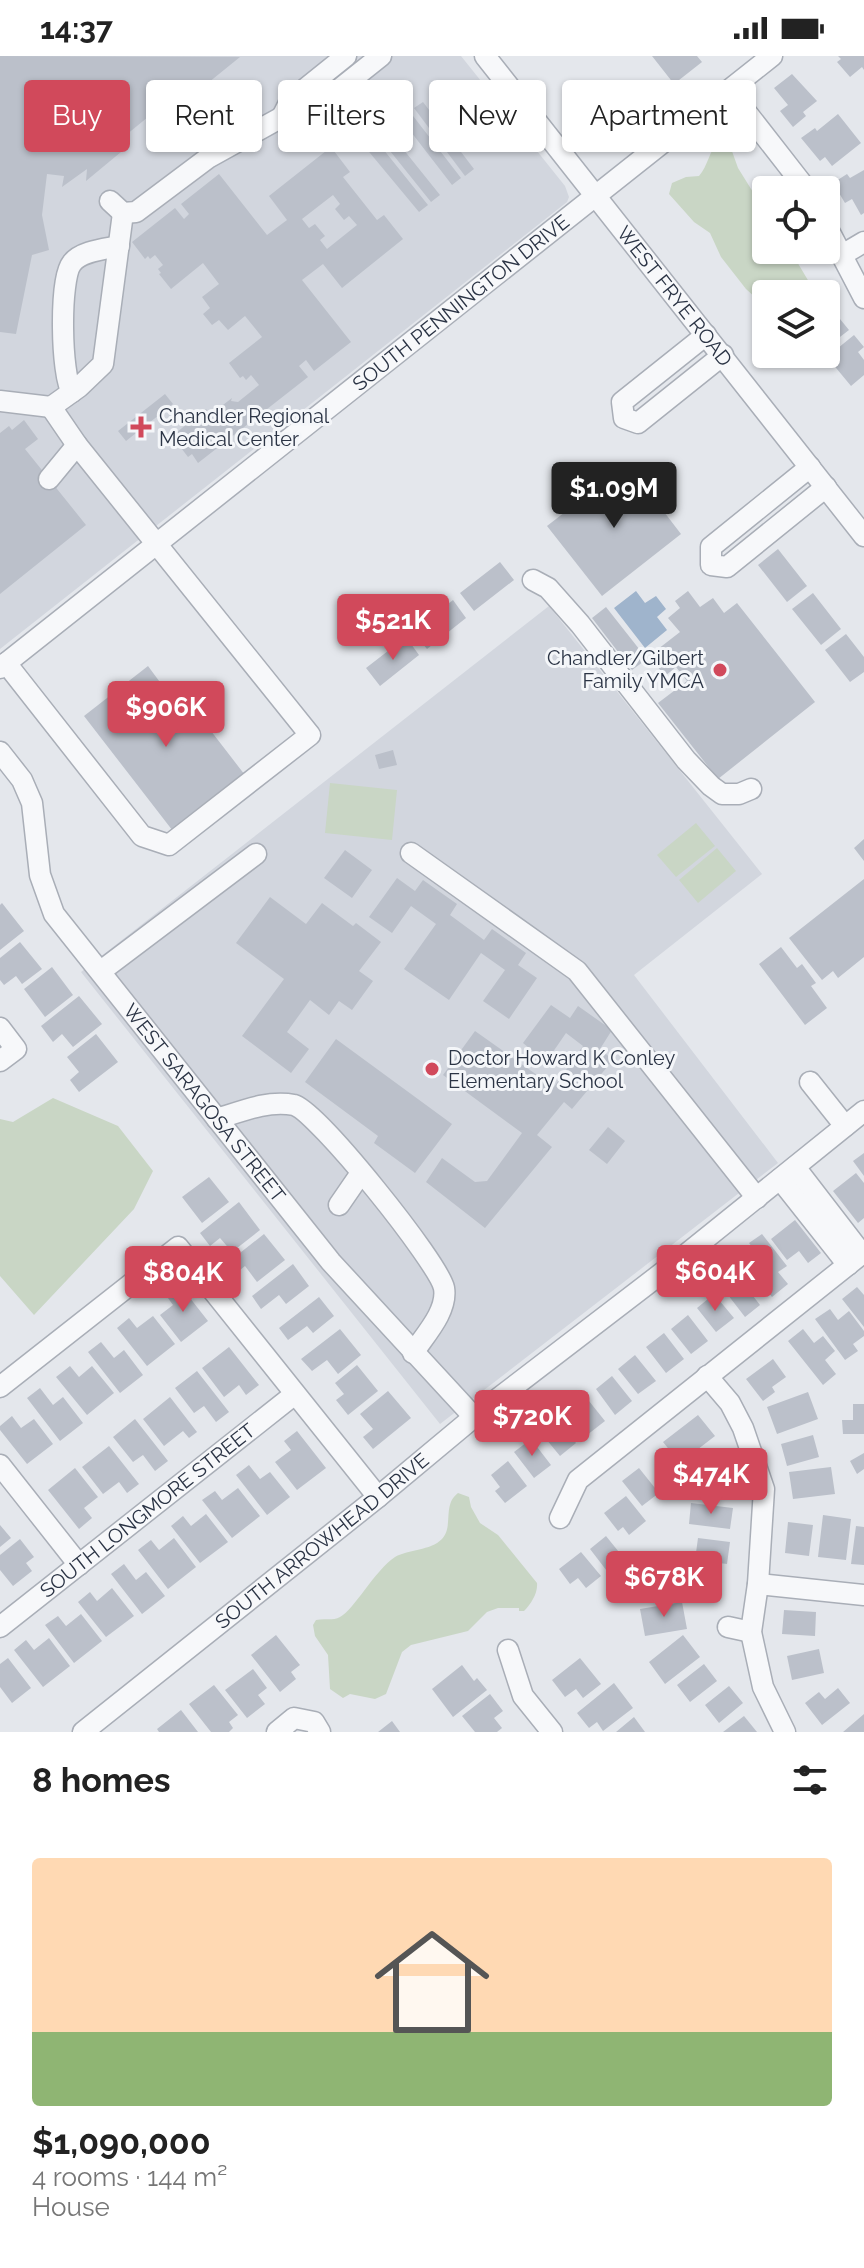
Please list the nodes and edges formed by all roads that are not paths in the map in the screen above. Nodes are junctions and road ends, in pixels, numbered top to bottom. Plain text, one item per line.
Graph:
1 (346, 56) edge
2 (381, 56) edge
3 (485, 56) edge
4 (772, 56) edge
5 (316, 80) edge
6 (351, 80) edge
7 (742, 80) edge
8 (278, 119) edge
9 (756, 125) edge
10 (650, 152) edge
11 (796, 176) edge
12 (596, 195) junction
13 (864, 242) edge
14 (119, 246) junction
15 (840, 251) edge
16 (842, 255) junction
17 (864, 298) edge
18 (706, 335) junction
19 (723, 355) junction
20 (654, 376) junction
21 (72, 392) junction
22 (670, 397) junction
23 (0, 401) edge
24 (51, 407) junction
25 (77, 445) junction
26 (810, 467) junction
27 (49, 479) dead end
28 (826, 487) junction
29 (757, 510) junction
30 (774, 530) junction
31 (725, 536) junction
32 (864, 536) edge
33 (158, 543) junction
34 (742, 557) junction
35 (533, 580) dead end
36 (3, 666) edge
37 (0, 752) edge
38 (751, 789) dead end
39 (411, 853) dead end
40 (256, 854) dead end
41 (101, 971) junction
42 (0, 1028) edge
43 (8, 1055) edge
44 (810, 1082) dead end
45 (864, 1111) edge
46 (217, 1119) junction
47 (845, 1126) junction
48 (361, 1173) junction
49 (788, 1173) junction
50 (757, 1198) junction
51 (339, 1205) dead end
52 (858, 1257) edge
53 (413, 1353) junction
54 (707, 1376) junction
55 (0, 1387) edge
56 (295, 1394) junction
57 (474, 1417) junction
58 (0, 1465) edge
59 (378, 1497) junction
60 (560, 1518) dead end
61 (79, 1565) junction
62 (758, 1584) junction
63 (864, 1595) edge
64 (0, 1627) edge
65 (728, 1627) dead end
66 (751, 1632) junction
67 (508, 1650) dead end
68 (317, 1727) edge
69 (83, 1732) edge
70 (277, 1732) edge
71 (552, 1732) edge
72 (785, 1732) edge

1 - 5 street
2 - 6 street
3 - 12 street, WEST FRYE ROAD
4 - 7 street, SOUTH PENNINGTON DRIVE
8 - 14 street
9 - 11 street
10 - 12 street, SOUTH PENNINGTON DRIVE
12 - 18 street, WEST FRYE ROAD
12 - 33 street, SOUTH PENNINGTON DRIVE
13 - 16 street
14 - 21 street
14 - 21 street
15 - 16 street
16 - 17 street
18 - 19 street, WEST FRYE ROAD
18 - 20 street
19 - 22 street
19 - 26 street, WEST FRYE ROAD
20 - 22 street
20 - 22 street
21 - 24 street
23 - 24 street
24 - 25 street
25 - 27 street
25 - 33 street
26 - 28 street, WEST FRYE ROAD
26 - 29 street
28 - 30 street
28 - 32 street, WEST FRYE ROAD
29 - 30 street
29 - 31 street
30 - 34 street
31 - 34 street
31 - 34 street
33 - 36 street, SOUTH PENNINGTON DRIVE
33 - 36 street
35 - 38 street
37 - 41 street, WEST SARAGOSA STREET
39 - 50 street
40 - 41 street
41 - 46 street, WEST SARAGOSA STREET
42 - 43 street
44 - 47 street
45 - 47 street, SOUTH ARROWHEAD DRIVE
46 - 48 street
46 - 53 street, WEST SARAGOSA STREET
47 - 49 street, SOUTH ARROWHEAD DRIVE
48 - 51 street
48 - 53 street
49 - 50 street, SOUTH ARROWHEAD DRIVE
49 - 52 street
50 - 57 street, SOUTH ARROWHEAD DRIVE
52 - 54 street
53 - 57 street, WEST SARAGOSA STREET
54 - 60 street
54 - 62 street
55 - 56 street
56 - 59 street
56 - 61 street, SOUTH LONGMORE STREET
57 - 59 street, SOUTH ARROWHEAD DRIVE
58 - 61 street
59 - 69 street, SOUTH ARROWHEAD DRIVE
61 - 64 street, SOUTH LONGMORE STREET
62 - 63 street
62 - 66 street
65 - 66 street
66 - 72 street
67 - 71 street
68 - 70 street

